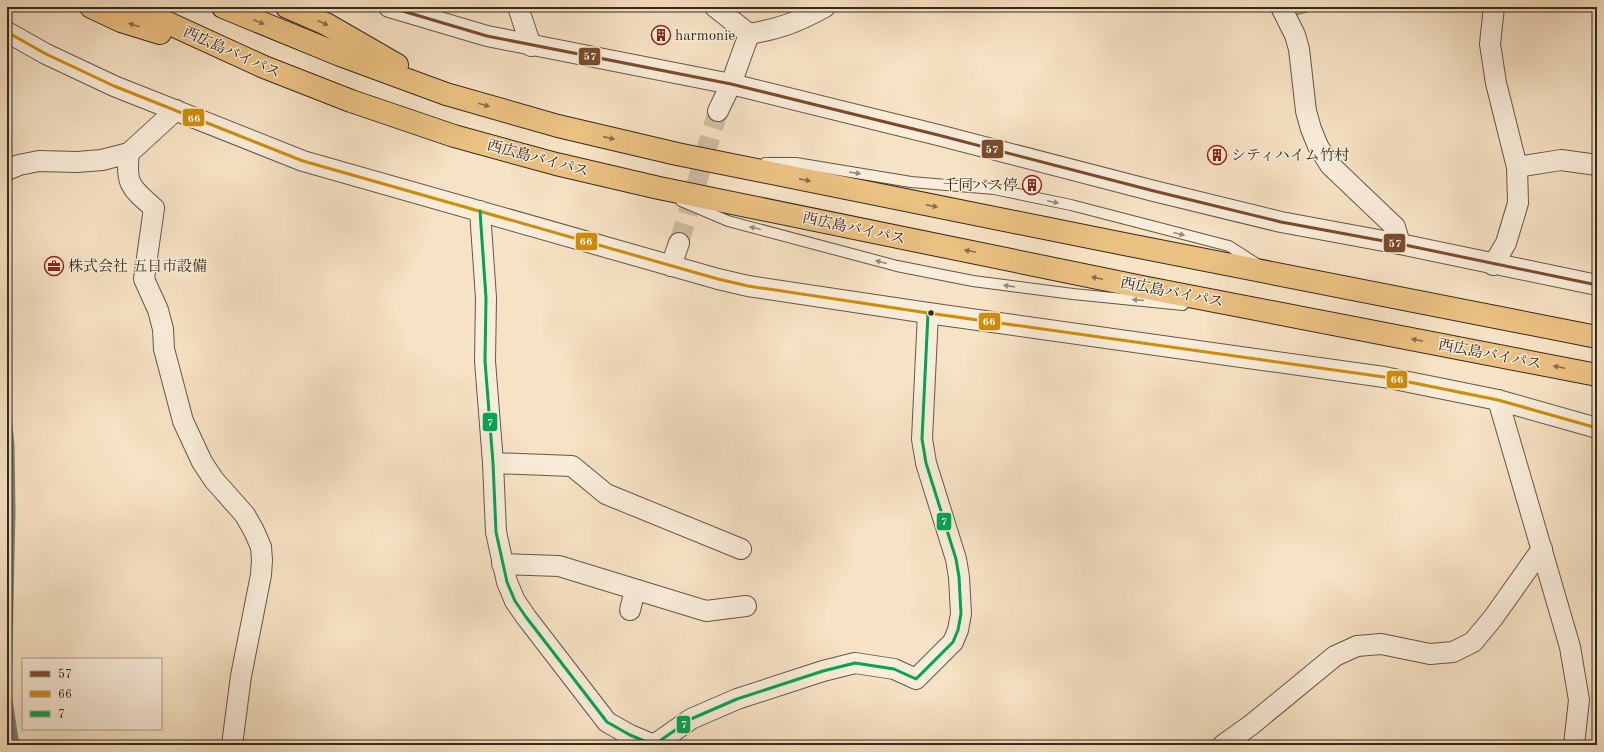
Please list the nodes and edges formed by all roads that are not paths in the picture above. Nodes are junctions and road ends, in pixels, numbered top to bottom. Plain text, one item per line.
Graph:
1 (91, 7) edge
2 (133, 7) edge
3 (223, 7) edge
4 (287, 7) edge
5 (389, 7) edge
6 (518, 7) edge
7 (715, 7) edge
8 (824, 7) edge
9 (1281, 7) edge
10 (1494, 7) edge
11 (7, 32) edge
12 (749, 34) junction
13 (531, 46) junction
14 (264, 66) junction
15 (731, 84) junction
16 (446, 94) junction
17 (176, 110) junction
18 (718, 111) tunnel mouth
19 (129, 153) junction
20 (1597, 165) edge
21 (1517, 167) junction
22 (7, 170) edge
23 (642, 184) junction
24 (480, 211) junction
25 (679, 243) tunnel mouth
26 (1400, 244) junction
27 (1494, 265) junction
28 (671, 266) junction
29 (1597, 285) edge
30 (928, 313) junction
31 (1288, 315) junction
32 (1597, 337) edge
33 (1597, 374) edge
34 (1498, 400) junction
35 (1597, 428) edge
36 (493, 463) junction
37 (741, 549) dead end
38 (1542, 549) junction
39 (502, 564) junction
40 (635, 590) junction
41 (746, 606) dead end
42 (630, 610) dead end
43 (232, 745) edge
44 (1223, 745) edge
45 (1574, 745) edge

14 -> 1 highway
2 - 14 highway, 西広島バイパス
3 -> 16 highway
4 -> 16 highway
5 - 13 street
6 - 13 street
7 - 12 street
8 - 12 street
9 - 26 street
10 - 21 street
11 - 17 street
12 - 15 street
13 - 15 street
14 - 23 highway, 西広島バイパス
15 - 18 street
15 - 26 street
16 -> 32 highway
17 - 19 street
17 - 24 street
19 - 22 street
19 - 43 street
20 - 21 street
21 - 27 street
31 -> 23 highway, 西広島バイパス
31 -> 23 lane
24 - 28 street
24 - 36 street
25 - 28 street
26 - 27 street
27 - 29 street
28 - 30 street
30 - 34 street
30 - 39 street
33 -> 31 highway, 西広島バイパス
34 - 35 street
34 - 38 street
36 - 37 street
36 - 39 street
38 - 44 street
38 - 45 street
39 - 40 street
40 - 41 street
40 - 42 street

